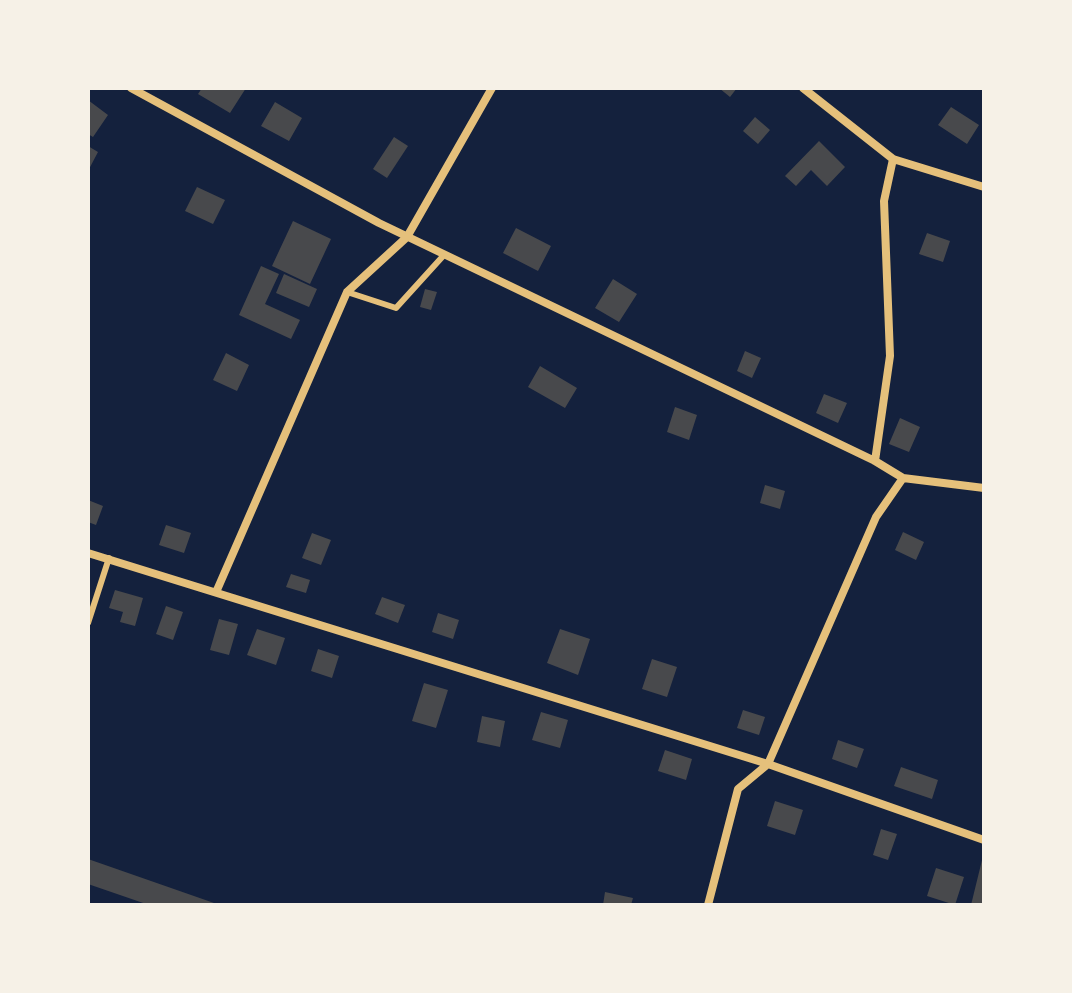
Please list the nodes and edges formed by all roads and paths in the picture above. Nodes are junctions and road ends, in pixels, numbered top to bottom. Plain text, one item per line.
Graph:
1 (131, 88) edge
2 (492, 88) edge
3 (803, 88) edge
4 (893, 159) junction
5 (984, 187) edge
6 (407, 237) junction
7 (444, 255) junction
8 (347, 292) junction
9 (875, 461) junction
10 (903, 478) junction
11 (984, 488) edge
12 (88, 553) edge
13 (109, 558) junction
14 (217, 590) junction
15 (88, 623) edge
16 (768, 764) junction
17 (984, 840) edge
18 (708, 905) edge

1 - 6 street
2 - 6 street
3 - 4 street
4 - 5 street
4 - 9 street
6 - 7 street
6 - 8 street
7 - 8 lane
7 - 9 street
8 - 14 street
9 - 10 street
10 - 11 street
10 - 16 street
12 - 13 street
13 - 14 street
13 - 15 lane
14 - 16 street
16 - 17 street
16 - 18 street

